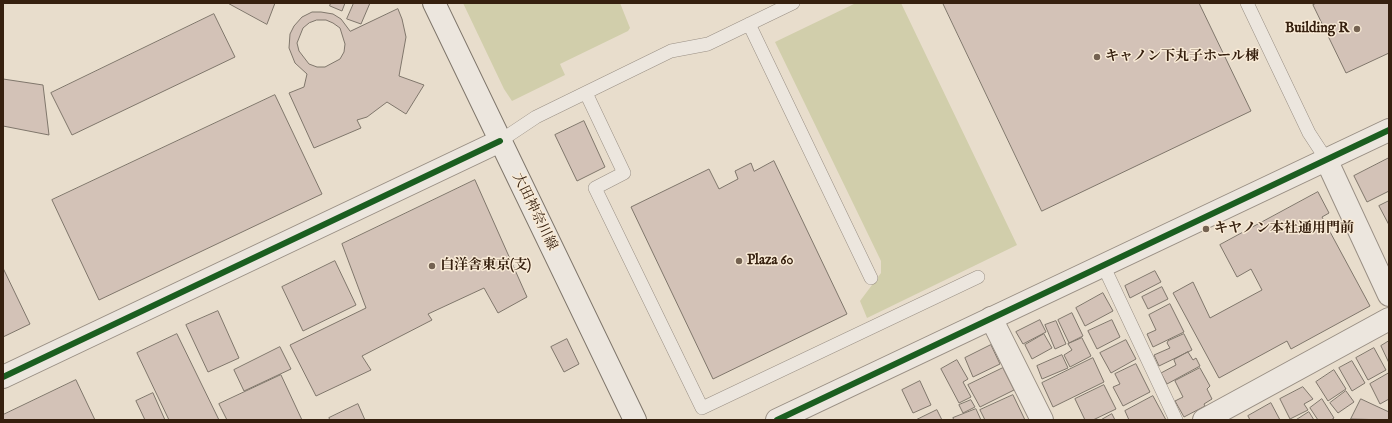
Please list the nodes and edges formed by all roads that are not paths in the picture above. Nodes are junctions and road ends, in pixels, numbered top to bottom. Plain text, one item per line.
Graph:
1 (434, 3) edge
2 (793, 3) edge
3 (1247, 3) edge
4 (749, 24) junction
5 (586, 93) junction
6 (1389, 130) edge
7 (500, 141) junction
8 (1326, 159) junction
9 (1103, 265) junction
10 (978, 277) dead end
11 (871, 278) dead end
12 (1389, 295) edge
13 (991, 318) junction
14 (1389, 319) edge
15 (3, 377) edge
16 (1216, 417) edge
17 (635, 420) edge
18 (777, 420) edge
19 (1042, 420) edge
20 (1176, 420) edge

1 - 7 street, 大田神奈川線
2 - 4 lane
3 - 8 lane
4 - 5 lane
4 - 11 lane
5 - 7 lane
5 - 10 lane
6 - 8 street
7 - 15 street
7 - 17 street, 大田神奈川線
8 - 9 street
8 - 12 street
9 - 13 street
9 - 20 lane
13 - 18 street
13 - 19 street
14 - 16 street

